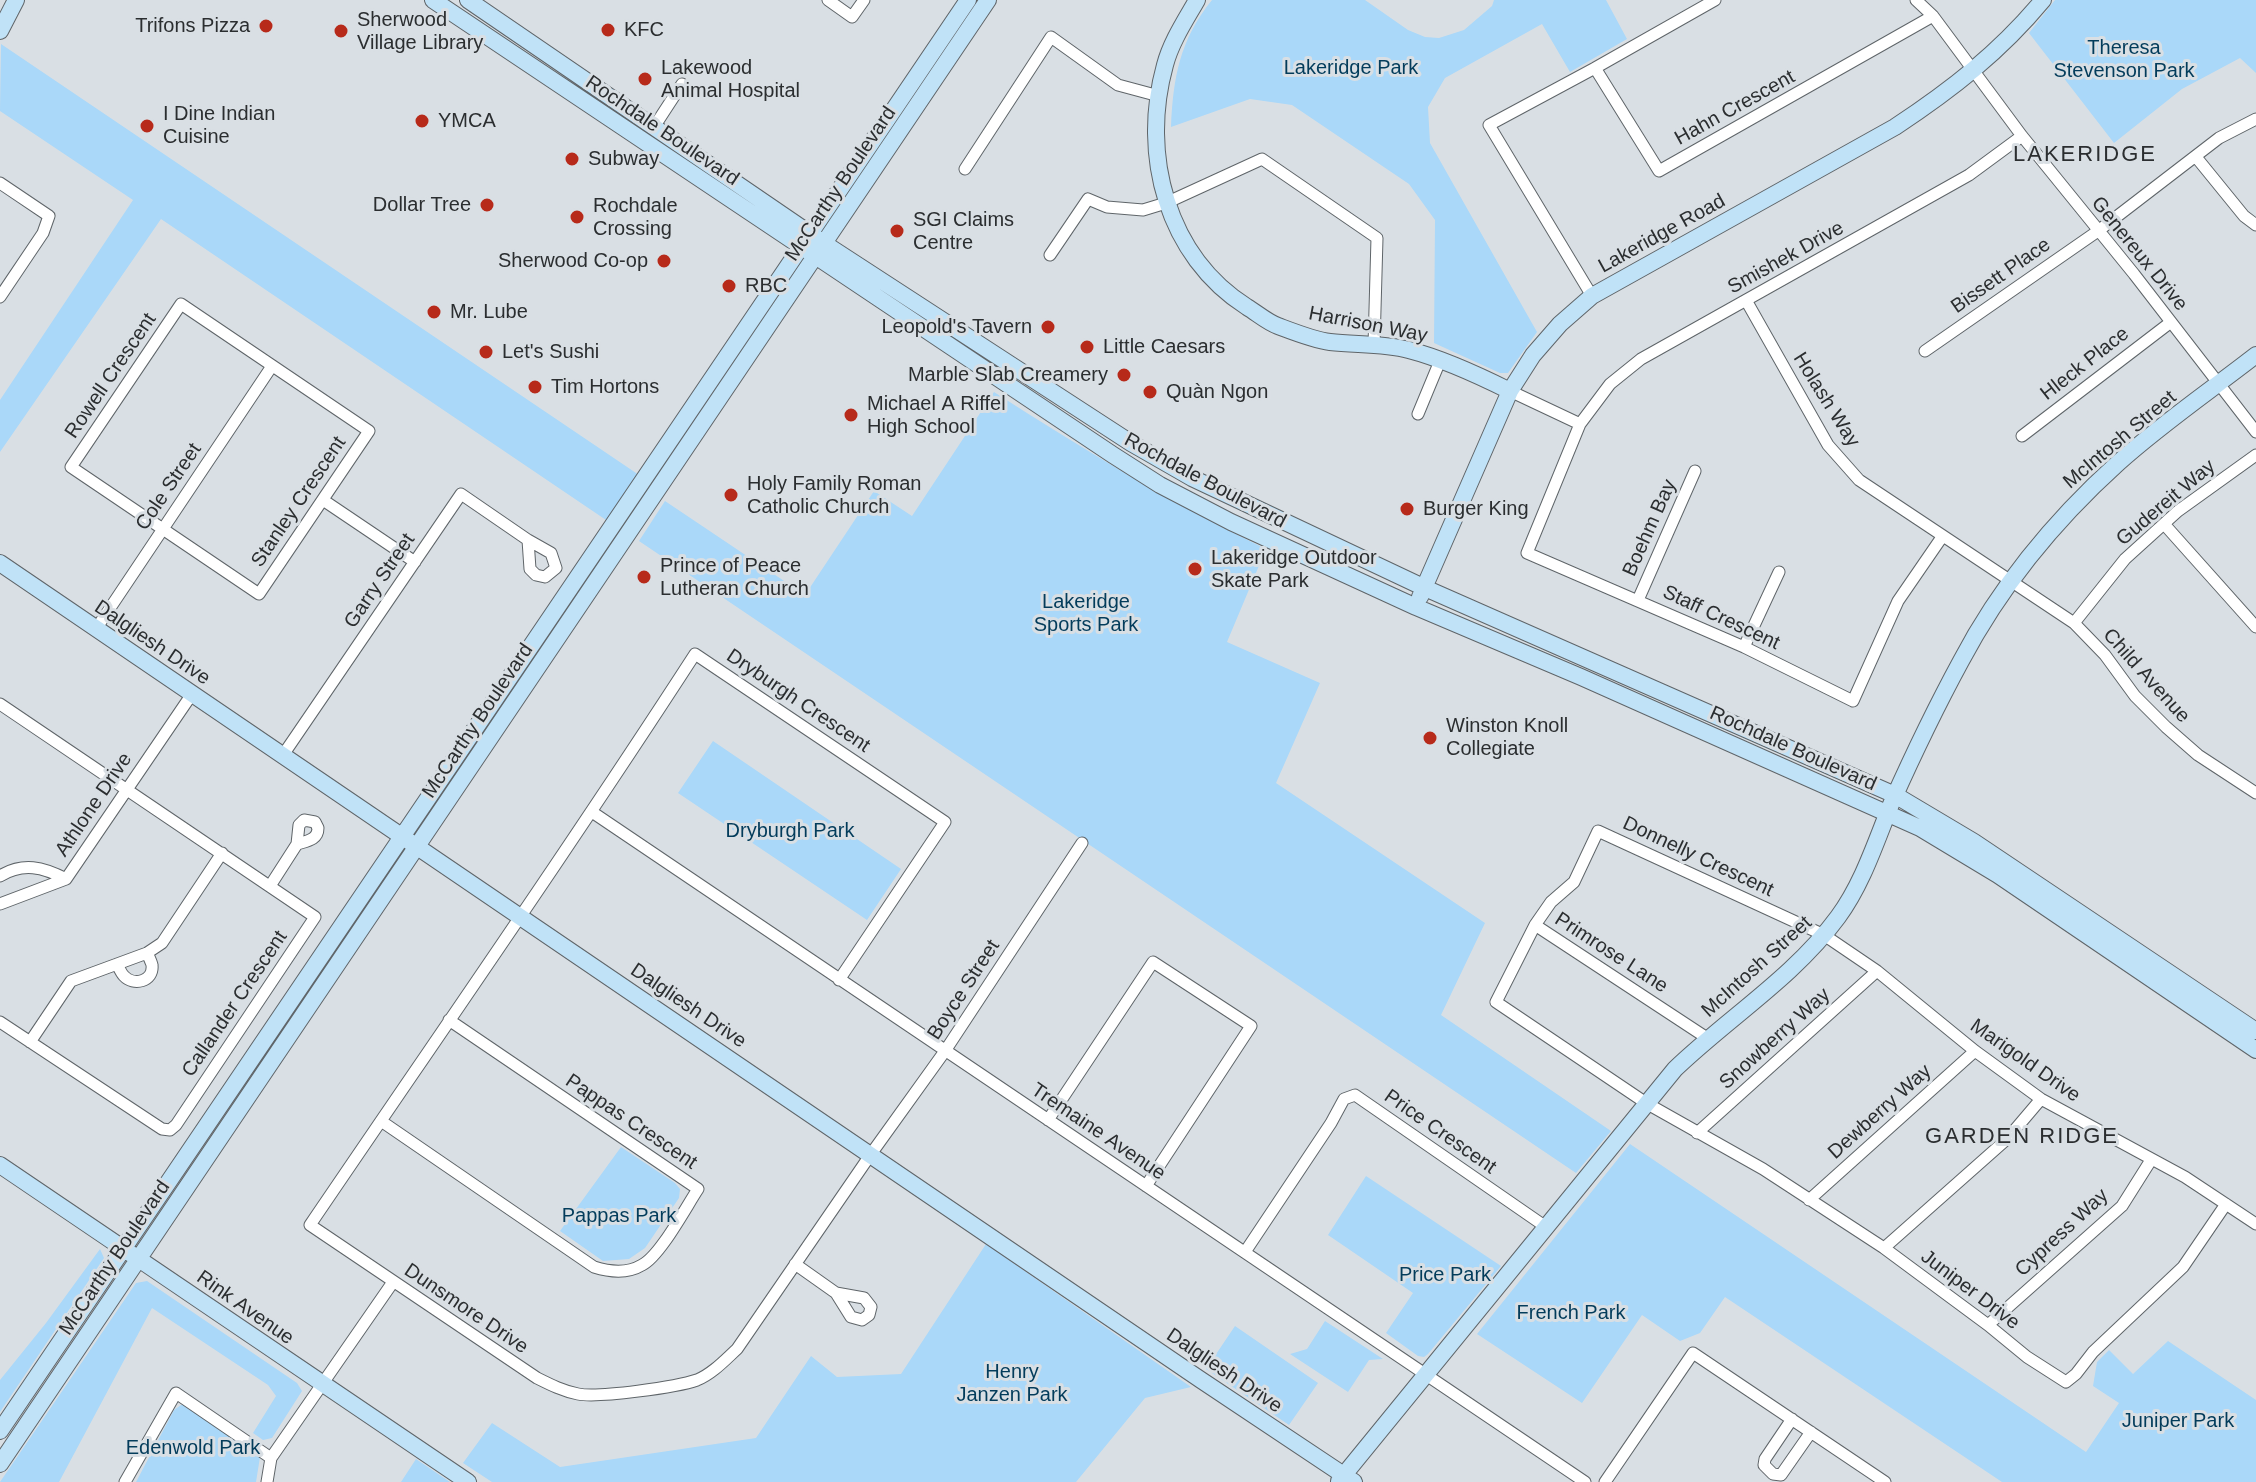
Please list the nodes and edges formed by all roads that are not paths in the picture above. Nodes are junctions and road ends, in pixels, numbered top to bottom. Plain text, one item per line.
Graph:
1 (16, 0) edge
2 (433, 0) edge
3 (468, 0) edge
4 (828, 0) edge
5 (864, 0) edge
6 (968, 0) edge
7 (988, 0) edge
8 (1197, 0) edge
9 (1715, 0) edge
10 (1916, 0) edge
11 (2043, 0) edge
12 (1933, 16) junction
13 (0, 31) edge
14 (1595, 68) junction
15 (1974, 70) junction
16 (682, 84) dead end
17 (1159, 96) junction
18 (2256, 119) edge
19 (654, 127) junction
20 (2022, 136) junction
21 (2196, 157) junction
22 (965, 169) dead end
23 (0, 183) edge
24 (1166, 203) junction
25 (2256, 225) edge
26 (2098, 231) junction
27 (805, 240) junction
28 (820, 250) junction
29 (1050, 255) dead end
30 (1592, 296) junction
31 (0, 297) edge
32 (1747, 302) junction
33 (2171, 322) junction
34 (1374, 345) junction
35 (1925, 351) dead end
36 (2256, 355) edge
37 (1440, 361) junction
38 (272, 366) junction
39 (2218, 384) junction
40 (1510, 391) junction
41 (1418, 414) dead end
42 (1580, 424) junction
43 (2256, 432) edge
44 (2022, 436) dead end
45 (2256, 455) edge
46 (1695, 471) dead end
47 (323, 500) junction
48 (2164, 524) junction
49 (163, 529) junction
50 (1942, 537) junction
51 (528, 540) dead end
52 (415, 562) junction
53 (0, 563) edge
54 (1779, 572) dead end
55 (2011, 582) junction
56 (1425, 588) junction
57 (1638, 600) junction
58 (1416, 607) junction
59 (2074, 623) junction
60 (2256, 627) edge
61 (96, 629) junction
62 (1744, 647) junction
63 (192, 694) junction
64 (0, 704) edge
65 (283, 755) junction
66 (127, 790) junction
67 (2256, 793) edge
68 (1895, 795) junction
69 (592, 812) junction
70 (1887, 813) junction
71 (402, 835) junction
72 (1082, 843) dead end
73 (297, 844) dead end
74 (418, 846) junction
75 (222, 853) junction
76 (0, 876) edge
77 (66, 879) junction
78 (270, 886) junction
79 (0, 904) edge
80 (519, 916) junction
81 (1535, 925) junction
82 (1824, 935) junction
83 (147, 953) junction
84 (117, 964) junction
85 (1877, 971) junction
86 (839, 980) junction
87 (449, 1020) junction
88 (0, 1022) edge
89 (2256, 1031) edge
90 (1707, 1038) junction
91 (30, 1042) junction
92 (2256, 1050) edge
93 (945, 1051) junction
94 (1975, 1051) junction
95 (2041, 1099) junction
96 (1646, 1103) junction
97 (1048, 1120) junction
98 (381, 1121) junction
99 (1697, 1133) junction
100 (871, 1154) junction
101 (2151, 1160) junction
102 (0, 1165) edge
103 (1146, 1186) junction
104 (1809, 1200) junction
105 (2226, 1204) junction
106 (2256, 1224) edge
107 (1546, 1227) junction
108 (122, 1248) junction
109 (1884, 1248) junction
110 (1245, 1252) junction
111 (138, 1259) junction
112 (795, 1264) junction
113 (393, 1282) junction
114 (836, 1293) dead end
115 (1988, 1325) junction
116 (1427, 1375) junction
117 (323, 1385) junction
118 (1792, 1419) junction
119 (0, 1431) edge
120 (1811, 1432) junction
121 (271, 1458) junction
122 (0, 1464) edge
123 (1345, 1480) edge
124 (125, 1482) edge
125 (267, 1482) edge
126 (468, 1482) edge
127 (1585, 1482) edge
128 (1605, 1482) edge
129 (1885, 1482) edge

1 - 13 main road
2 - 27 main road, Rochdale Boulevard
3 - 19 main road, Rochdale Boulevard
4 - 5 street
6 - 27 main road, McCarthy Boulevard
7 - 28 main road, McCarthy Boulevard
8 - 17 main road, Harrison Way
9 - 14 street
10 - 12 street, Genereux Drive
11 - 15 main road, Lakeridge Road
12 - 14 street, Hahn Crescent
12 - 15 street, Genereux Drive
14 - 30 street
15 - 20 street, Genereux Drive
15 - 30 main road, Lakeridge Road
16 - 19 street
17 - 22 street
17 - 24 main road, Harrison Way
18 - 21 street, Bissett Place
19 - 27 main road, Rochdale Boulevard
20 - 26 street, Genereux Drive
20 - 32 street, Smishek Drive
21 - 25 street
21 - 26 street, Bissett Place
23 - 31 street
24 - 29 street
24 - 34 main road, Harrison Way
24 - 34 street
26 - 33 street, Genereux Drive
26 - 35 street, Bissett Place
27 - 28 main road, Rochdale Boulevard
27 - 71 main road, McCarthy Boulevard
28 - 56 main road, Rochdale Boulevard
28 - 58 main road, Rochdale Boulevard
28 - 74 main road, McCarthy Boulevard
30 - 40 main road, Lakeridge Road
32 - 42 street, Smishek Drive
32 - 50 street, Holash Way
33 - 39 street, Genereux Drive
33 - 44 street, Hleck Place
34 - 37 main road, Harrison Way
36 - 39 main road, McIntosh Street
37 - 40 main road, Harrison Way
37 - 41 street
38 - 47 street, Stanley Crescent
38 - 49 street, Cole Street
38 - 49 street, Rowell Crescent
39 - 43 street, Genereux Drive
39 - 55 main road, McIntosh Street
40 - 42 street, Harrison Way
40 - 56 main road, Lakeridge Road
42 - 57 street, Staff Crescent
45 - 48 street, Gudereit Way
46 - 57 street, Boehm Bay
47 - 49 street, Stanley Crescent
47 - 52 street
48 - 59 street, Gudereit Way
48 - 60 street
49 - 61 street, Cole Street
50 - 55 street, Holash Way
50 - 62 street, Staff Crescent
51 - 52 street, Garry Street
52 - 65 street, Garry Street
53 - 61 main road, Dalgliesh Drive
54 - 62 street
55 - 59 street, Child Avenue
55 - 68 main road, McIntosh Street
56 - 58 main road, Lakeridge Road
56 - 68 main road, Rochdale Boulevard
57 - 62 street, Staff Crescent
58 - 70 main road, Rochdale Boulevard
59 - 67 street, Child Avenue
61 - 63 main road, Dalgliesh Drive
63 - 65 main road, Dalgliesh Drive
63 - 66 street, Athlone Drive
64 - 66 street, Callander Crescent
65 - 71 main road, Dalgliesh Drive
66 - 75 street, Callander Crescent
66 - 77 street, Athlone Drive
68 - 70 main road, McIntosh Street
68 - 89 main road, Rochdale Boulevard
69 - 80 street, Dryburgh Crescent
69 - 86 street, Tremaine Avenue
69 - 86 street, Dryburgh Crescent
70 - 82 main road, McIntosh Street
70 - 92 main road, Rochdale Boulevard
71 - 74 main road, Dalgliesh Drive
71 - 108 main road, McCarthy Boulevard
72 - 93 street, Boyce Street
73 - 78 street
74 - 80 main road, Dalgliesh Drive
74 - 111 main road, McCarthy Boulevard
75 - 78 street, Callander Crescent
75 - 83 street
76 - 77 street
77 - 79 street, Athlone Drive
78 - 91 street, Callander Crescent
80 - 87 street, Dunsmore Drive
80 - 100 main road, Dalgliesh Drive
81 - 82 street, Donnelly Crescent
81 - 90 street, Primrose Lane
81 - 96 street, Donnelly Crescent
82 - 85 street, Marigold Drive
82 - 90 main road, McIntosh Street
83 - 84 street
83 - 84 street
84 - 91 street
85 - 94 street, Marigold Drive
85 - 99 street, Snowberry Way
86 - 93 street, Tremaine Avenue
87 - 98 street, Dunsmore Drive
87 - 98 street, Pappas Crescent
88 - 91 street, Callander Crescent
90 - 96 main road, McIntosh Street
93 - 97 street, Tremaine Avenue
93 - 100 street, Boyce Street
94 - 95 street, Marigold Drive
94 - 104 street, Dewberry Way
95 - 101 street, Marigold Drive
95 - 109 street
96 - 99 street, Juniper Drive
96 - 107 main road, McIntosh Street
97 - 103 street, Tremaine Avenue
97 - 103 street
98 - 113 street, Dunsmore Drive
99 - 104 street, Juniper Drive
100 - 112 street, Dunsmore Drive
100 - 123 main road, Dalgliesh Drive
101 - 105 street, Marigold Drive
101 - 115 street, Cypress Way
102 - 108 main road, Rink Avenue
103 - 110 street, Tremaine Avenue
104 - 109 street, Juniper Drive
105 - 106 street, Marigold Drive
105 - 115 street, Juniper Drive
107 - 110 street, Price Crescent
107 - 116 main road, McIntosh Street
108 - 111 main road, Rink Avenue
108 - 119 main road, McCarthy Boulevard
109 - 115 street, Juniper Drive
110 - 116 street, Tremaine Avenue
111 - 117 main road, Rink Avenue
111 - 122 main road, McCarthy Boulevard
112 - 113 street, Dunsmore Drive
112 - 114 street
113 - 117 street
116 - 123 main road, McIntosh Street
116 - 127 street, Tremaine Avenue
117 - 121 street
117 - 126 main road, Rink Avenue
118 - 120 street
118 - 120 street
118 - 128 street
120 - 129 street
121 - 124 street
121 - 125 street

